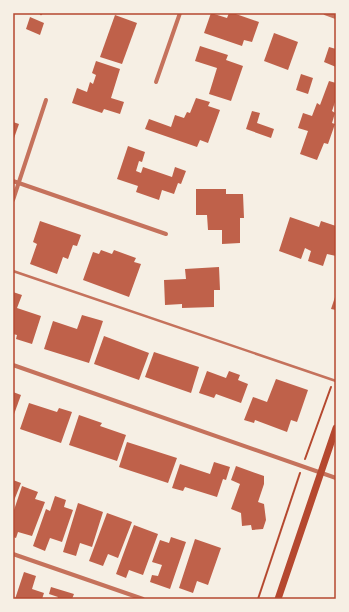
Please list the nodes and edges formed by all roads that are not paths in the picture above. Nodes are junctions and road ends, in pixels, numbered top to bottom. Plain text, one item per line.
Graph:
1 (180, 13) edge
2 (325, 13) edge
3 (336, 17) edge
4 (156, 82) dead end
5 (46, 100) dead end
6 (13, 181) edge
7 (19, 183) junction
8 (13, 200) edge
9 (166, 234) dead end
10 (13, 271) edge
11 (13, 364) edge
12 (335, 380) edge
13 (336, 428) edge
14 (321, 472) junction
15 (336, 478) edge
16 (13, 554) edge
17 (143, 599) edge
18 (278, 599) edge

1 - 4 street
2 - 3 street
5 - 7 street
6 - 7 street
7 - 8 street
7 - 9 street
10 - 12 lane
11 - 14 street
13 - 14 main road
14 - 15 street
14 - 18 main road
16 - 17 street

